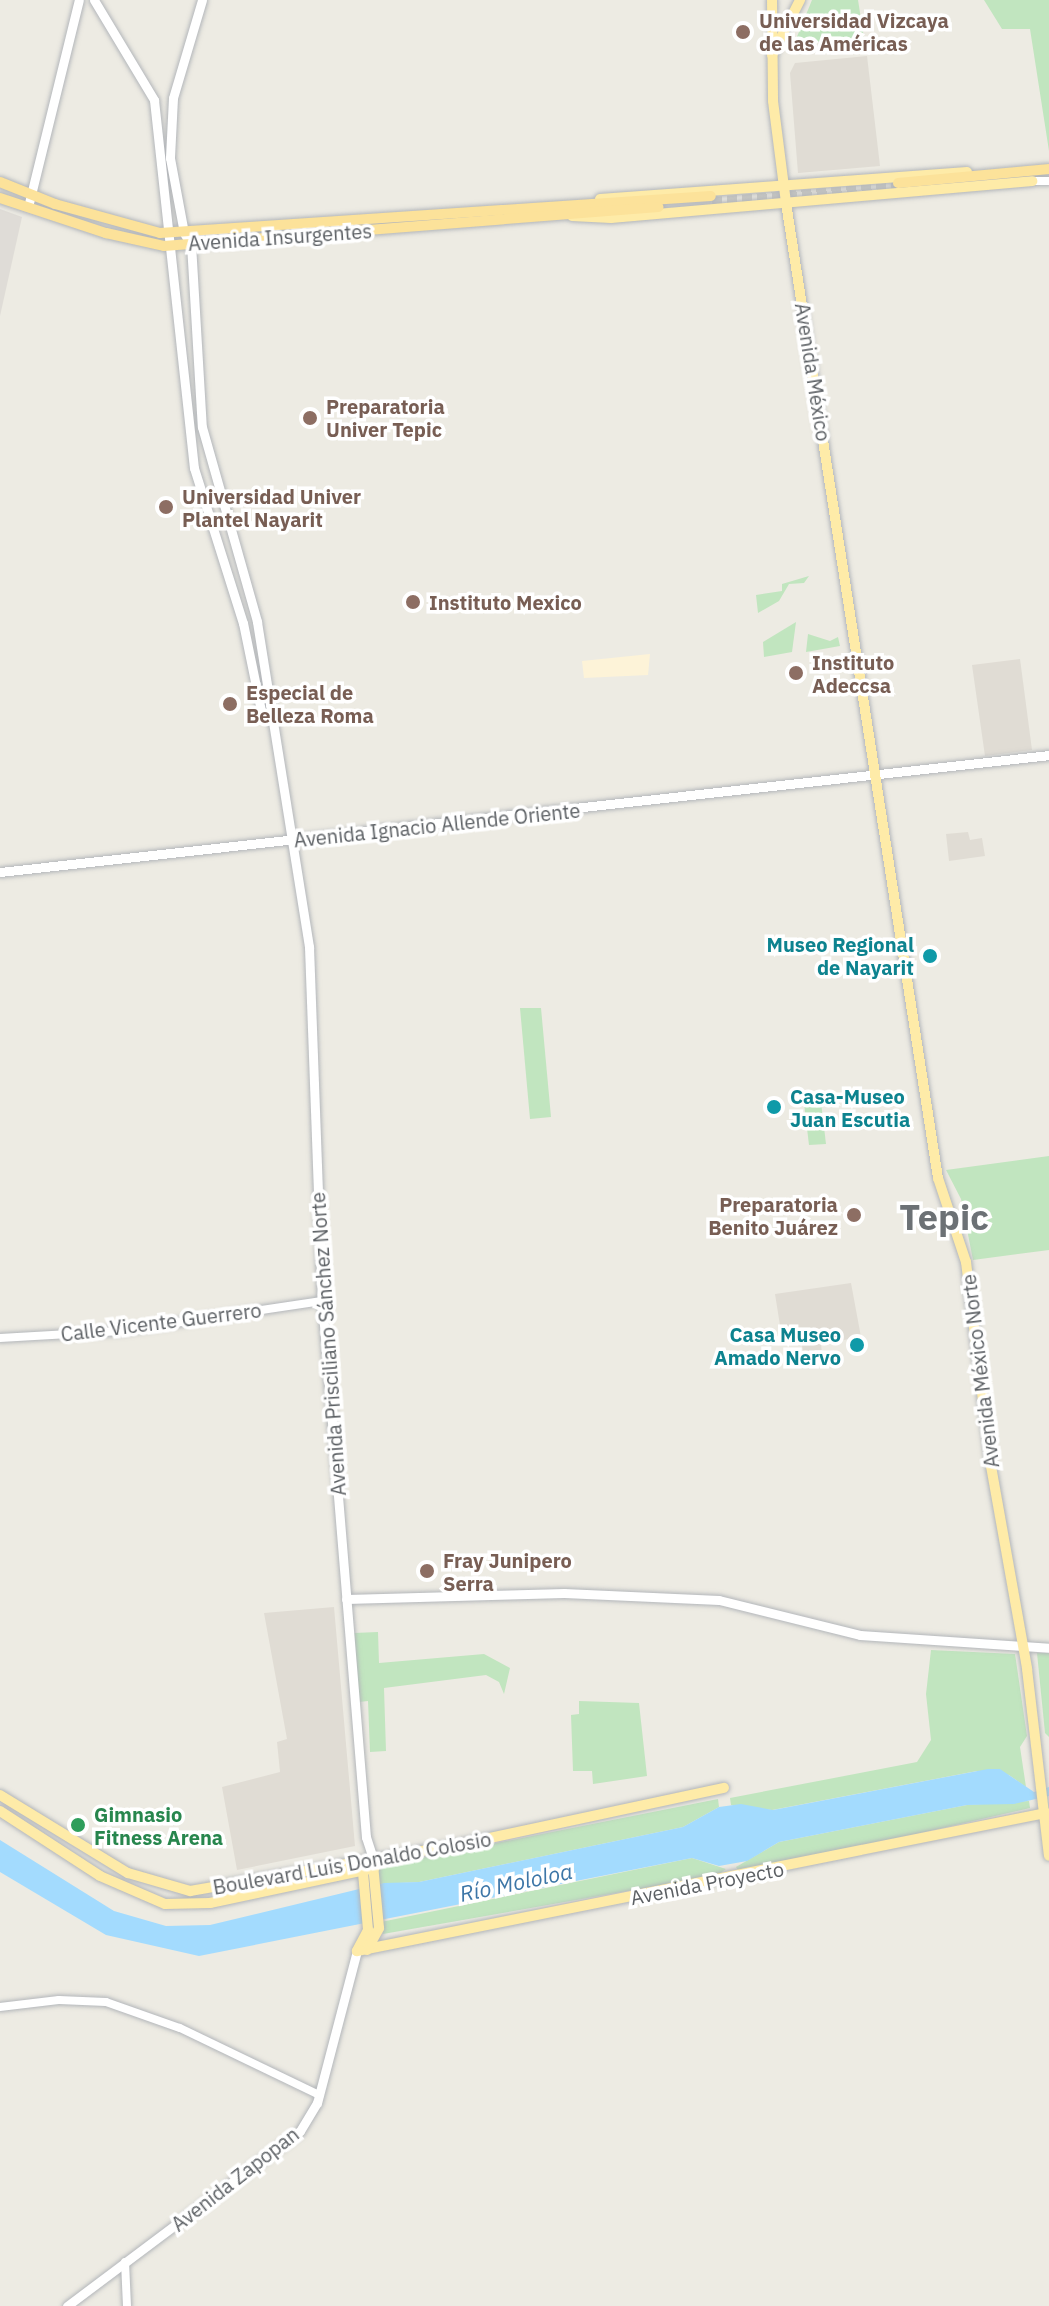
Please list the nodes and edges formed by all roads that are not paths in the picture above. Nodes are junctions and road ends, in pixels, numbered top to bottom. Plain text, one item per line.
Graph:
1 (79, 0) edge
2 (94, 0) edge
3 (202, 0) edge
4 (799, 2) edge
5 (772, 4) edge
6 (772, 55) junction
7 (1049, 169) edge
8 (1032, 181) joint
9 (1049, 181) edge
10 (0, 182) edge
11 (896, 182) joint
12 (783, 183) junction
13 (727, 188) junction
14 (32, 194) junction
15 (0, 198) edge
16 (712, 199) tunnel mouth
17 (786, 203) junction
18 (28, 207) junction
19 (725, 207) junction
20 (565, 211) junction
21 (184, 233) junction
22 (171, 239) junction
23 (191, 244) junction
24 (853, 648) joint
25 (271, 721) junction
26 (1049, 755) edge
27 (873, 776) junction
28 (290, 841) junction
29 (0, 872) edge
30 (322, 1301) junction
31 (0, 1338) edge
32 (346, 1599) junction
33 (1015, 1647) junction
34 (1049, 1648) edge
35 (724, 1788) dead end
36 (0, 1795) edge
37 (0, 1811) edge
38 (1047, 1811) edge
39 (1049, 1856) edge
40 (368, 1861) junction
41 (234, 1886) junction
42 (235, 1898) junction
43 (362, 1951) junction
44 (0, 2007) edge
45 (319, 2095) junction
46 (125, 2262) junction
47 (67, 2306) edge
48 (127, 2306) edge

1 - 14 main road
2 - 22 main road
3 - 21 main road
4 - 5 main road
4 - 6 main road
5 - 6 main road, Avenida México
6 - 12 main road, Avenida México
7 - 11 highway
8 - 9 street
8 - 17 main road, Avenida Insurgentes
10 - 14 highway, Avenida Insurgentes
11 - 12 main road, Avenida Insurgentes
12 - 13 main road, Avenida Insurgentes
12 - 17 main road, Avenida México
13 - 19 main road
13 - 20 main road, Avenida Insurgentes
14 - 18 main road
14 - 22 highway, Avenida Insurgentes
15 - 18 highway, Avenida Insurgentes
16 - 20 highway, Avenida Insurgentes
17 - 19 main road, Avenida Insurgentes
17 - 24 main road, Avenida México
18 - 22 highway, Avenida Insurgentes
19 - 20 main road, Avenida Insurgentes
20 - 21 highway, Avenida Insurgentes
20 - 23 highway, Avenida Insurgentes
21 - 22 highway, Avenida Insurgentes
21 - 23 main road
22 - 23 highway, Avenida Insurgentes
22 - 25 main road
23 - 25 main road
24 - 27 main road, Avenida México Norte
25 - 28 main road, Avenida Prisciliano Sánchez Norte
26 - 27 main road, Avenida Ignacio Allende Oriente
27 - 28 main road, Avenida Ignacio Allende Oriente
27 - 33 main road, Avenida México Norte
28 - 29 main road, Avenida Ignacio Allende Oriente
28 - 30 main road, Avenida Prisciliano Sánchez Norte
30 - 31 street, Calle Vicente Guerrero
30 - 32 main road, Avenida Prisciliano Sánchez Norte
32 - 33 main road
32 - 40 main road, Avenida Prisciliano Sánchez Norte
33 - 34 main road
33 - 38 main road, Avenida México Norte
35 - 40 main road, Boulevard Luis Donaldo Colosio
36 - 41 main road, Boulevard Luis Donaldo Colosio
37 - 42 main road, Boulevard Luis Donaldo Colosio
38 - 39 main road, Avenida México Norte
38 - 43 main road, Avenida Proyecto
40 - 41 main road, Boulevard Luis Donaldo Colosio
40 - 42 main road, Boulevard Luis Donaldo Colosio
40 - 43 main road, Avenida Prisciliano Sánchez Norte
41 - 42 main road
43 - 45 main road, Avenida Zapopan
44 - 45 street
45 - 46 main road, Avenida Zapopan
46 - 47 main road, Avenida Zapopan
46 - 48 street

